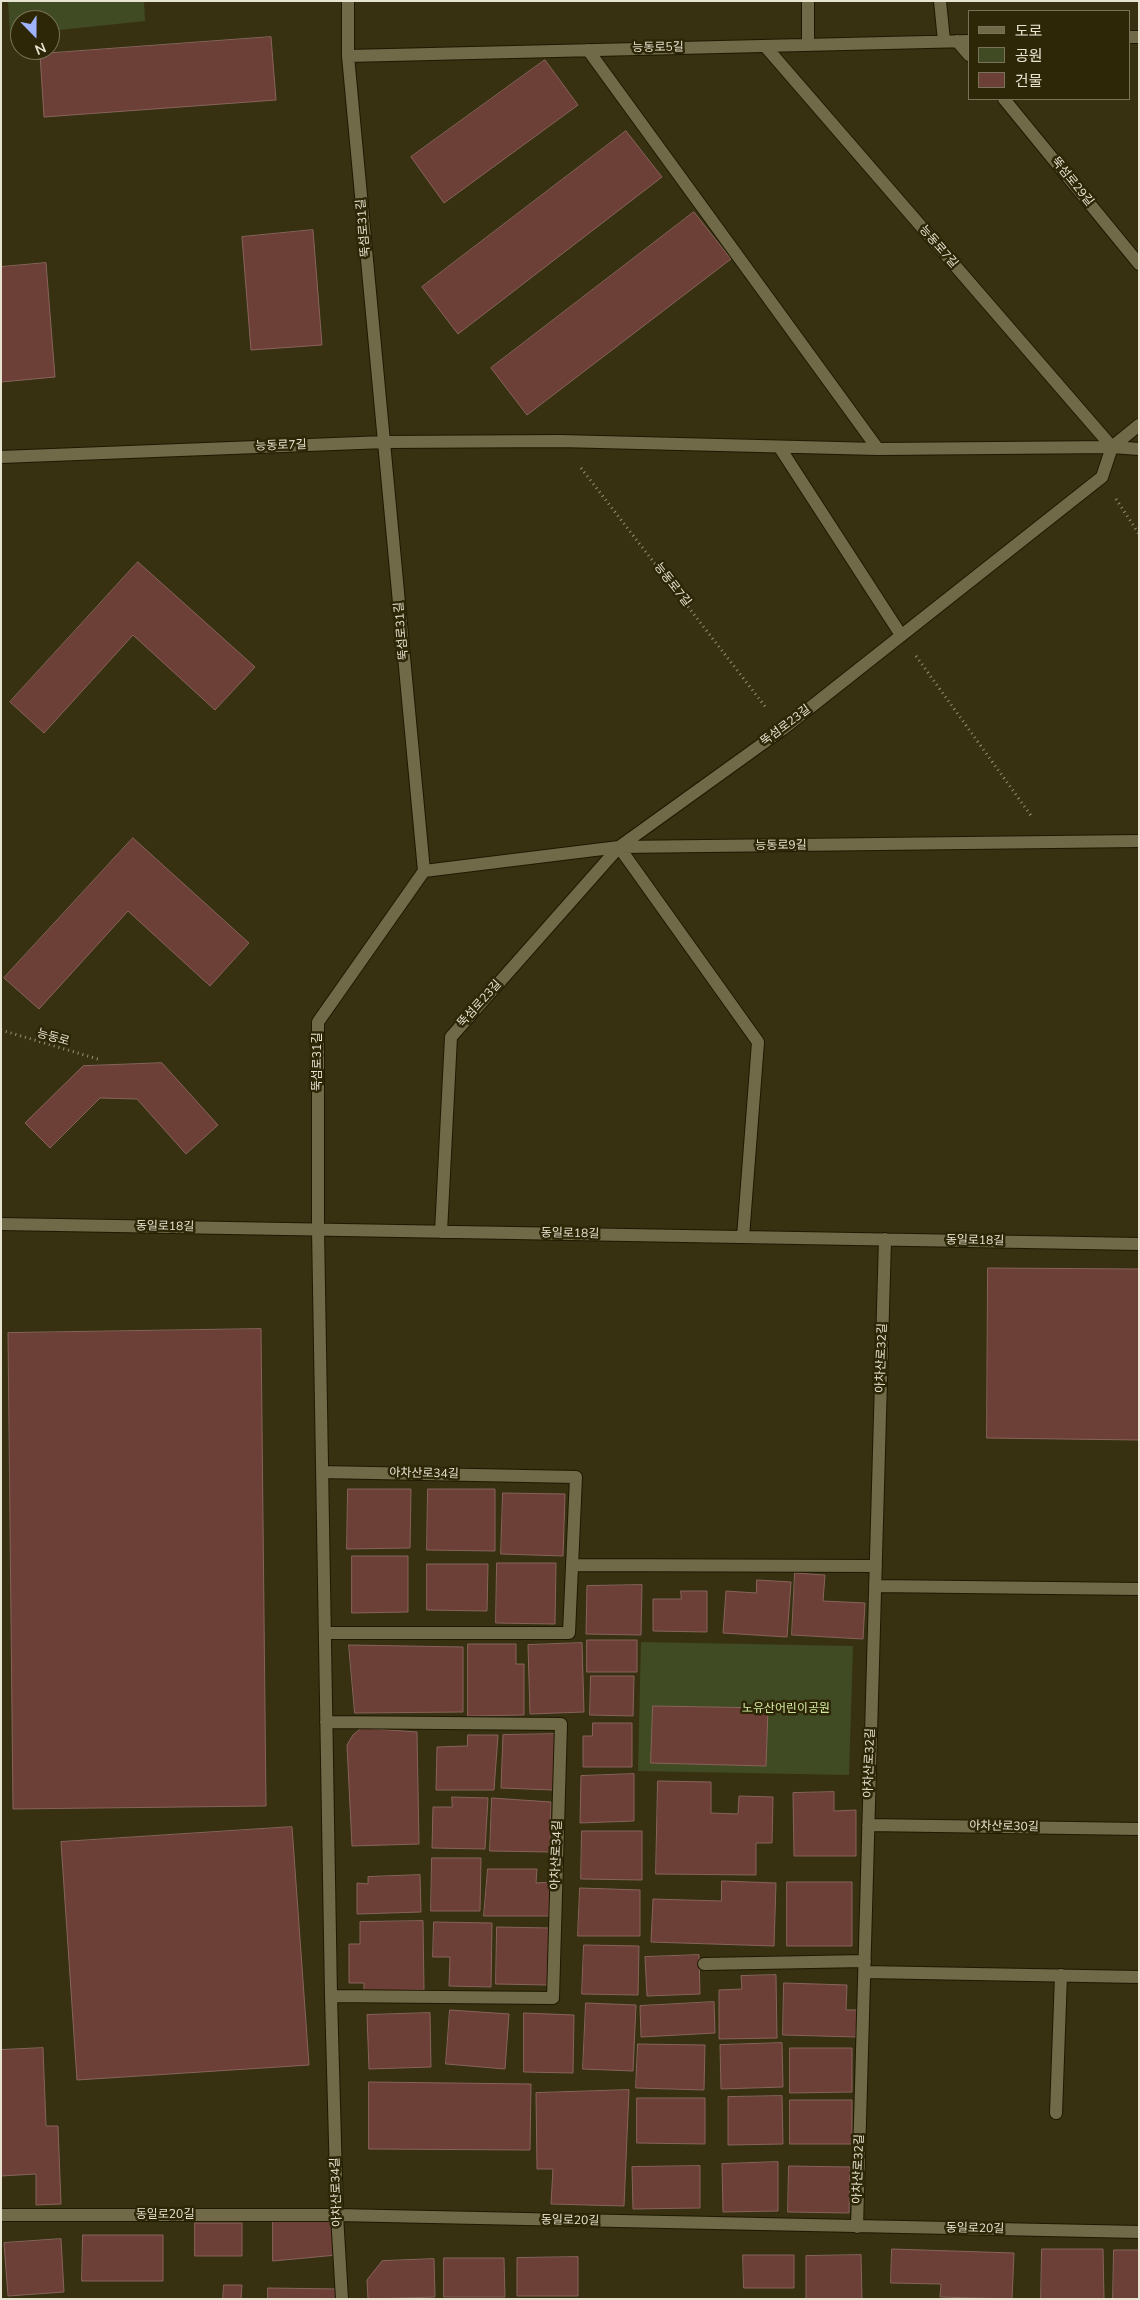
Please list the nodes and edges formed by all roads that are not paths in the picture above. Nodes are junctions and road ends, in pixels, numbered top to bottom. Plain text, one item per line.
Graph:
1 (348, 1) edge
2 (808, 1) edge
3 (940, 1) edge
4 (957, 41) edge
5 (808, 44) junction
6 (765, 46) junction
7 (588, 50) junction
8 (968, 54) edge
9 (348, 56) junction
10 (1005, 100) edge
11 (1139, 264) edge
12 (1139, 425) edge
13 (385, 442) junction
14 (1112, 447) junction
15 (780, 448) junction
16 (878, 449) junction
17 (1139, 449) edge
18 (1, 457) edge
19 (901, 635) junction
20 (1139, 841) edge
21 (619, 847) junction
22 (424, 871) junction
23 (1, 1224) edge
24 (318, 1230) junction
25 (441, 1232) junction
26 (743, 1237) junction
27 (885, 1239) junction
28 (1139, 1244) edge
29 (322, 1472) junction
30 (572, 1565) junction
31 (876, 1566) junction
32 (875, 1586) junction
33 (1139, 1588) edge
34 (325, 1633) junction
35 (326, 1722) junction
36 (868, 1825) junction
37 (1139, 1828) edge
38 (704, 1964) dead end
39 (865, 1966) junction
40 (1060, 1975) junction
41 (1139, 1976) edge
42 (331, 1996) junction
43 (1056, 2113) dead end
44 (1, 2216) edge
45 (337, 2216) junction
46 (858, 2227) junction
47 (1139, 2232) edge
48 (342, 2299) edge

1 - 9 street, 뚝섬로31길
2 - 5 street
3 - 4 street
4 - 5 street, 능동로5길
4 - 8 street
5 - 6 street, 능동로5길
6 - 7 street, 능동로5길
6 - 14 street, 능동로7길
7 - 9 street, 능동로5길
7 - 16 street
9 - 13 street, 뚝섬로31길
10 - 11 street, 뚝섬로29길
12 - 14 street
13 - 15 street, 능동로7길
13 - 18 street, 능동로7길
13 - 22 street, 뚝섬로31길
14 - 16 street, 능동로7길
14 - 17 street, 능동로7길
14 - 19 street, 뚝섬로23길
15 - 16 street, 능동로7길
15 - 19 street
19 - 21 street, 뚝섬로23길
20 - 21 street, 능동로9길
21 - 22 street, 능동로9길
21 - 25 street, 뚝섬로23길
21 - 26 street
22 - 24 street, 뚝섬로31길
23 - 24 street, 동일로18길
24 - 25 street, 동일로18길
24 - 29 street, 아차산로34길
25 - 26 street, 동일로18길
26 - 27 street, 동일로18길
27 - 28 street, 동일로18길
27 - 31 street, 아차산로32길
29 - 30 street, 아차산로34길
29 - 34 street, 아차산로34길
30 - 31 street
30 - 34 street, 아차산로34길
31 - 32 street, 아차산로32길
32 - 33 street
32 - 36 street, 아차산로32길
34 - 35 street, 아차산로34길
35 - 42 street, 아차산로34길
35 - 42 street, 아차산로34길
36 - 37 street, 아차산로30길
36 - 39 street, 아차산로32길
38 - 39 street
39 - 40 street
39 - 46 street, 아차산로32길
40 - 41 street
40 - 43 street
42 - 45 street, 아차산로34길
44 - 45 street, 동일로20길
45 - 46 street, 동일로20길
45 - 48 street, 아차산로34길
46 - 47 street, 동일로20길

